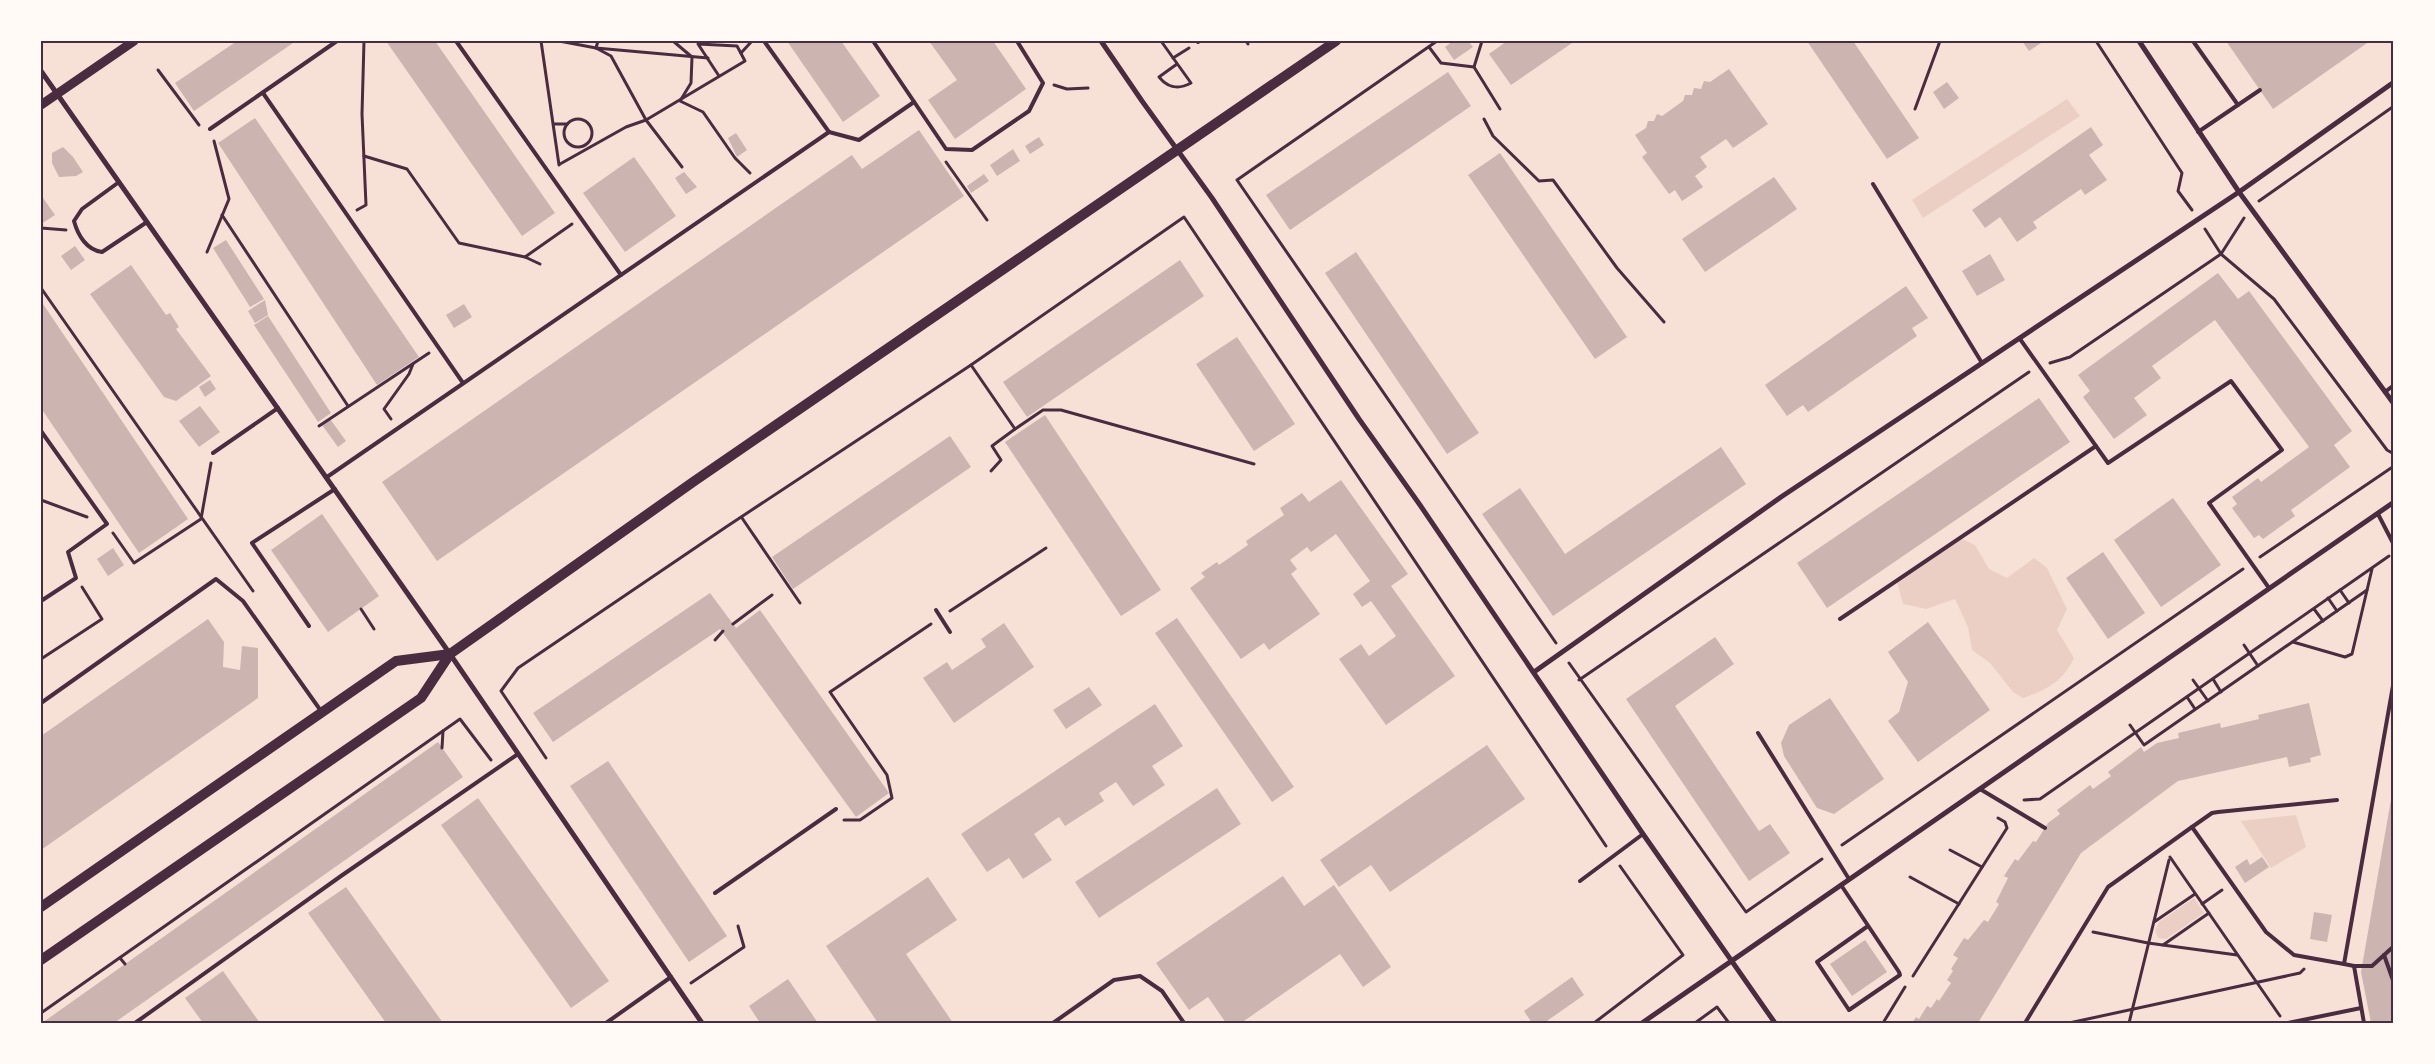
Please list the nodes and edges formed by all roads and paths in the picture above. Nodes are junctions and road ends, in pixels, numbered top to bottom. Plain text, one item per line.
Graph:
1 (134, 41) edge
2 (337, 41) edge
3 (364, 41) edge
4 (456, 41) edge
5 (541, 41) edge
6 (560, 41) edge
7 (598, 41) edge
8 (673, 41) edge
9 (752, 41) edge
10 (764, 41) edge
11 (873, 41) edge
12 (1017, 41) edge
13 (1102, 41) edge
14 (1161, 41) edge
15 (1336, 41) edge
16 (1437, 41) edge
17 (1482, 41) edge
18 (1940, 41) edge
19 (2096, 41) edge
20 (2139, 41) edge
21 (2193, 41) edge
22 (1199, 42) edge
23 (1429, 47) junction
24 (596, 48) junction
25 (741, 52) junction
26 (692, 57) junction
27 (708, 58) junction
28 (1173, 58) junction
29 (1177, 64) junction
30 (1474, 67) junction
31 (158, 70) dead end
32 (41, 71) edge
33 (719, 76) junction
34 (2394, 82) edge
35 (1043, 83) junction
36 (1088, 88) dead end
37 (2260, 90) dead end
38 (263, 93) junction
39 (58, 94) junction
40 (680, 102) junction
41 (914, 102) junction
42 (41, 105) edge
43 (2238, 105) junction
44 (2394, 106) edge
45 (1500, 109) dead end
46 (1915, 109) dead end
47 (1484, 119) dead end
48 (646, 120) junction
49 (554, 124) junction
50 (567, 124) junction
51 (210, 129) joint
52 (829, 132) junction
53 (2198, 132) junction
54 (583, 146) junction
55 (216, 148) dead end
56 (1178, 150) junction
57 (580, 153) junction
58 (364, 156) junction
59 (560, 164) junction
60 (682, 167) dead end
61 (548, 172) junction
62 (758, 181) junction
63 (119, 182) junction
64 (1873, 184) dead end
65 (2239, 192) junction
66 (2250, 207) junction
67 (222, 215) junction
68 (348, 216) junction
69 (581, 218) junction
70 (2198, 219) junction
71 (148, 222) junction
72 (41, 228) edge
73 (77, 232) junction
74 (208, 252) dead end
75 (2221, 254) junction
76 (526, 257) junction
77 (540, 264) dead end
78 (621, 275) junction
79 (41, 288) edge
80 (1664, 322) dead end
81 (2020, 339) junction
82 (438, 347) junction
83 (1982, 363) junction
84 (413, 364) junction
85 (971, 366) junction
86 (2039, 366) junction
87 (463, 383) junction
88 (2394, 385) edge
89 (2385, 392) junction
90 (2394, 404) edge
91 (348, 406) junction
92 (278, 408) junction
93 (319, 426) dead end
94 (397, 429) junction
95 (1015, 429) junction
96 (41, 431) edge
97 (2096, 446) junction
98 (213, 453) joint
99 (2394, 454) edge
100 (1254, 464) dead end
101 (2394, 466) edge
102 (991, 471) dead end
103 (327, 477) junction
104 (335, 488) junction
105 (41, 500) edge
106 (2394, 502) edge
107 (2378, 514) junction
108 (742, 518) junction
109 (201, 519) junction
110 (107, 524) junction
111 (2394, 545) edge
112 (2394, 553) edge
113 (2252, 563) junction
114 (2372, 568) junction
115 (76, 578) junction
116 (2270, 588) junction
117 (2340, 590) junction
118 (2368, 590) junction
119 (772, 595) dead end
120 (2328, 598) junction
121 (41, 601) edge
122 (800, 603) dead end
123 (2349, 603) junction
124 (249, 609) junction
125 (361, 609) dead end
126 (2314, 609) junction
127 (936, 610) dead end
128 (2337, 611) junction
129 (1840, 619) dead end
130 (2323, 621) junction
131 (733, 624) dead end
132 (309, 626) dead end
133 (374, 629) dead end
134 (723, 632) dead end
135 (950, 632) dead end
136 (715, 640) dead end
137 (2293, 642) junction
138 (2244, 645) dead end
139 (1562, 652) junction
140 (2250, 653) junction
141 (450, 654) junction
142 (41, 659) edge
143 (2258, 666) junction
144 (1534, 672) junction
145 (2213, 679) junction
146 (1579, 680) junction
147 (2193, 680) dead end
148 (2394, 680) edge
149 (2199, 688) junction
150 (830, 692) dead end
151 (2221, 692) junction
152 (2187, 697) junction
153 (2208, 701) junction
154 (41, 703) edge
155 (2195, 710) junction
156 (321, 711) junction
157 (2130, 724) dead end
158 (443, 731) junction
159 (2135, 732) junction
160 (1758, 733) dead end
161 (442, 748) dead end
162 (518, 754) junction
163 (546, 758) dead end
164 (497, 768) junction
165 (1980, 789) junction
166 (2023, 800) dead end
167 (2337, 800) dead end
168 (836, 809) dead end
169 (1998, 818) dead end
170 (844, 820) dead end
171 (2192, 827) junction
172 (2045, 828) dead end
173 (1643, 834) junction
174 (2174, 840) junction
175 (1950, 850) dead end
176 (1831, 852) junction
177 (1613, 856) junction
178 (2170, 857) junction
179 (1982, 867) junction
180 (1910, 877) dead end
181 (1849, 879) junction
182 (1580, 881) dead end
183 (2232, 884) junction
184 (1841, 885) junction
185 (716, 892) dead end
186 (2195, 894) junction
187 (1958, 904) junction
188 (2202, 904) junction
189 (41, 907) edge
190 (2209, 913) junction
191 (2154, 922) junction
192 (738, 926) dead end
193 (1868, 926) junction
194 (2082, 930) junction
195 (2148, 944) junction
196 (2162, 945) junction
197 (2394, 946) edge
198 (2238, 955) junction
199 (2384, 955) junction
200 (120, 958) junction
201 (2315, 959) junction
202 (41, 960) edge
203 (1732, 960) junction
204 (125, 964) dead end
205 (2344, 964) junction
206 (2354, 966) junction
207 (686, 976) dead end
208 (671, 978) junction
209 (2256, 982) junction
210 (2394, 983) edge
211 (2361, 1008) junction
212 (2132, 1009) junction
213 (41, 1013) edge
214 (135, 1023) edge
215 (606, 1023) edge
216 (702, 1023) edge
217 (1053, 1023) edge
218 (1184, 1023) edge
219 (1594, 1023) edge
220 (1642, 1023) edge
221 (1695, 1023) edge
222 (1729, 1023) edge
223 (1775, 1023) edge
224 (1883, 1023) edge
225 (2025, 1023) edge
226 (2069, 1023) edge
227 (2129, 1023) edge
228 (2286, 1023) edge
229 (2364, 1023) edge

1 - 39 street
2 - 38 lane
3 - 58 path
4 - 61 lane
5 - 49 path
6 - 24 path
7 - 24 path
8 - 26 path
9 - 25 path
10 - 52 lane
11 - 41 lane
12 - 35 lane
13 - 56 street
14 - 28 path
15 - 56 main road
16 - 23 path
17 - 30 path
18 - 46 path
19 - 70 path
20 - 53 street
21 - 43 lane
22 - 28 path
23 - 30 path
23 - 139 path
24 - 26 path
24 - 48 path
25 - 27 path
25 - 33 path
26 - 27 path
26 - 40 path
27 - 33 path
28 - 29 path
29 - 29 path
30 - 45 path
31 - 51 path
32 - 39 street
33 - 40 path
34 - 65 street
35 - 36 path
35 - 41 lane
37 - 43 lane
38 - 51 lane
38 - 68 lane
39 - 42 street
39 - 63 street
40 - 48 path
40 - 62 path
41 - 52 lane
43 - 53 lane
44 - 66 path
47 - 80 path
48 - 57 path
48 - 60 path
49 - 50 path
49 - 59 path
50 - 54 path
50 - 54 path
52 - 62 lane
53 - 65 street
54 - 57 path
55 - 67 path
56 - 141 main road
56 - 144 street
57 - 59 path
58 - 68 path
58 - 76 path
59 - 61 path
61 - 69 lane
62 - 78 lane
63 - 71 street
63 - 73 lane
64 - 83 lane
65 - 66 street
65 - 70 street
66 - 75 path
66 - 89 street
67 - 74 path
67 - 91 path
68 - 82 lane
69 - 76 path
69 - 78 lane
70 - 75 path
70 - 81 street
71 - 73 lane
71 - 92 street
72 - 73 path
75 - 86 path
75 - 99 path
76 - 77 path
78 - 87 lane
79 - 109 path
81 - 83 street
81 - 86 lane
82 - 84 path
82 - 87 lane
83 - 139 street
84 - 91 path
84 - 94 path
85 - 95 path
85 - 108 path
85 - 177 path
86 - 97 lane
86 - 146 path
87 - 94 lane
88 - 89 lane
89 - 90 street
91 - 93 path
92 - 98 lane
92 - 103 street
94 - 103 lane
95 - 100 path
95 - 102 path
96 - 110 lane
97 - 113 lane
97 - 129 lane
98 - 109 path
101 - 113 path
103 - 104 street
104 - 132 lane
104 - 141 street
105 - 110 path
106 - 107 street
107 - 111 lane
107 - 116 street
108 - 122 path
108 - 163 path
109 - 110 path
109 - 124 path
110 - 115 lane
112 - 114 path
113 - 116 lane
113 - 176 path
114 - 117 path
114 - 118 path
115 - 121 lane
115 - 142 path
116 - 165 street
117 - 120 path
117 - 123 path
118 - 123 path
118 - 137 path
119 - 131 path
120 - 126 path
120 - 128 path
123 - 128 path
124 - 154 lane
124 - 156 lane
125 - 133 path
126 - 130 path
126 - 140 path
127 - 135 lane
128 - 130 path
130 - 137 path
134 - 136 path
137 - 143 path
138 - 140 path
139 - 144 street
139 - 146 path
140 - 143 path
140 - 145 path
141 - 156 main road
141 - 162 street
141 - 202 main road
143 - 151 path
144 - 173 street
145 - 149 path
145 - 151 path
146 - 176 path
147 - 149 path
148 - 205 lane
149 - 152 path
149 - 153 path
150 - 170 path
151 - 153 path
152 - 155 path
152 - 159 path
153 - 155 path
155 - 159 path
156 - 189 main road
157 - 159 path
158 - 161 path
158 - 164 path
158 - 200 path
159 - 166 path
160 - 176 lane
162 - 164 lane
162 - 208 street
164 - 214 lane
165 - 172 lane
165 - 181 street
167 - 171 lane
168 - 185 lane
169 - 179 path
171 - 174 lane
171 - 183 lane
173 - 177 lane
173 - 203 street
174 - 178 path
174 - 194 lane
175 - 179 path
176 - 181 lane
177 - 182 lane
177 - 219 path
178 - 186 path
178 - 191 path
179 - 187 path
180 - 187 path
181 - 184 street
183 - 188 path
183 - 201 lane
184 - 193 lane
184 - 203 street
186 - 188 path
186 - 191 path
187 - 224 path
188 - 190 path
190 - 196 path
190 - 198 path
191 - 195 path
192 - 207 path
193 - 193 lane
194 - 195 path
194 - 225 lane
195 - 196 path
195 - 212 path
196 - 198 path
197 - 199 lane
198 - 209 path
199 - 206 lane
199 - 210 lane
200 - 204 path
200 - 213 path
201 - 205 lane
201 - 209 path
203 - 220 street
203 - 223 street
205 - 206 lane
206 - 211 lane
208 - 215 lane
208 - 216 street
209 - 212 path
209 - 228 path
211 - 228 lane
211 - 229 lane
212 - 226 path
212 - 227 path
217 - 218 lane
221 - 222 path

